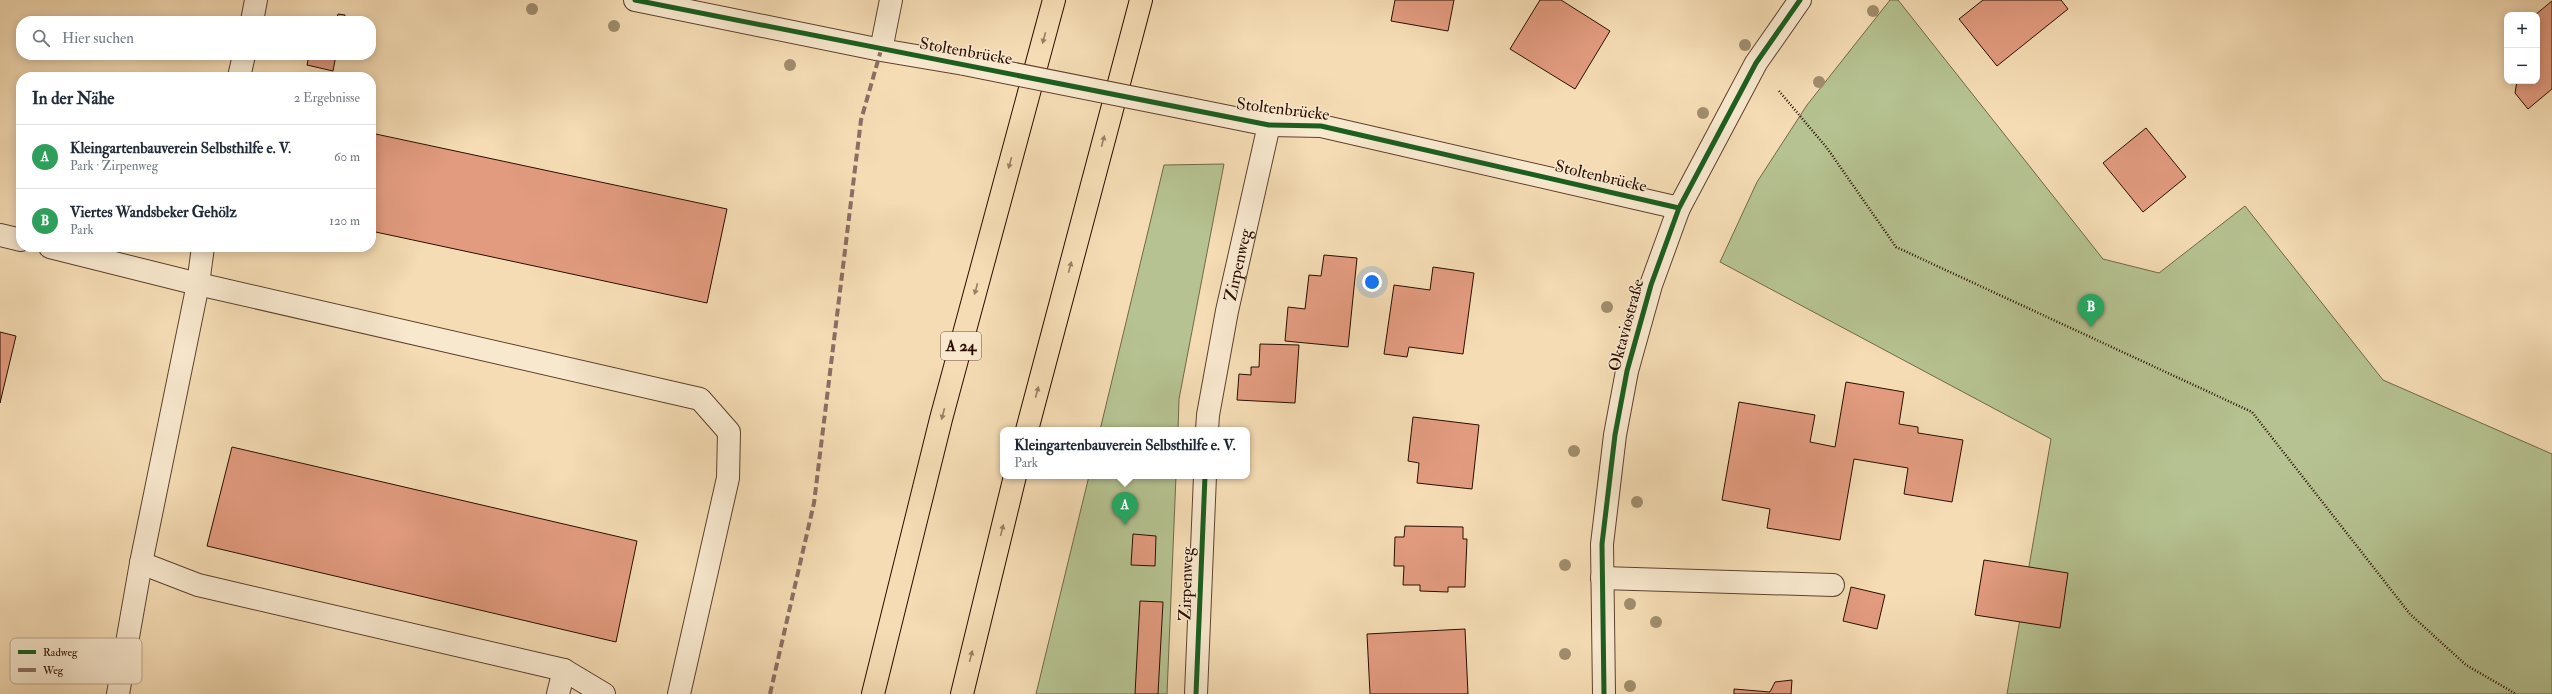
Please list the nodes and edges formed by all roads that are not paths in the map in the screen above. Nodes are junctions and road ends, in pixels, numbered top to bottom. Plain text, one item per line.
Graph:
1 (256, 0) edge
2 (635, 0) edge
3 (891, 0) edge
4 (1054, 0) edge
5 (1141, 0) edge
6 (1800, 0) edge
7 (253, 16) edge
8 (881, 50) junction
9 (243, 60) edge
10 (240, 72) edge
11 (1269, 125) junction
12 (1679, 208) junction
13 (0, 235) edge
14 (16, 239) edge
15 (70, 252) edge
16 (202, 252) edge
17 (198, 284) junction
18 (1028, 427) edge
19 (1207, 427) edge
20 (1014, 479) edge
21 (1205, 479) edge
22 (141, 563) junction
23 (1602, 578) junction
24 (1833, 584) dead end
25 (128, 638) edge
26 (564, 670) junction
27 (120, 684) edge
28 (118, 694) edge
29 (558, 694) edge
30 (604, 694) edge
31 (679, 694) edge
32 (874, 694) edge
33 (962, 694) edge
34 (1196, 694) edge
35 (1604, 694) edge

1 - 7 street
2 - 8 street, Stoltenbrücke
3 - 8 street
4 -> 32 highway, A 24
18 -> 5 highway
6 - 12 street, Oktaviostraße
8 - 11 street, Stoltenbrücke, bridge
9 - 10 street
11 - 12 street, Stoltenbrücke
11 - 19 street, Zirpenweg
12 - 23 street, Oktaviostraße
13 - 14 street
15 - 17 street
16 - 17 street
17 - 22 street
17 - 31 street
33 -> 20 highway
21 - 34 street, Zirpenweg
22 - 25 street
22 - 26 street
23 - 24 street
23 - 35 street, Oktaviostraße
26 - 29 street
26 - 30 street
27 - 28 street

